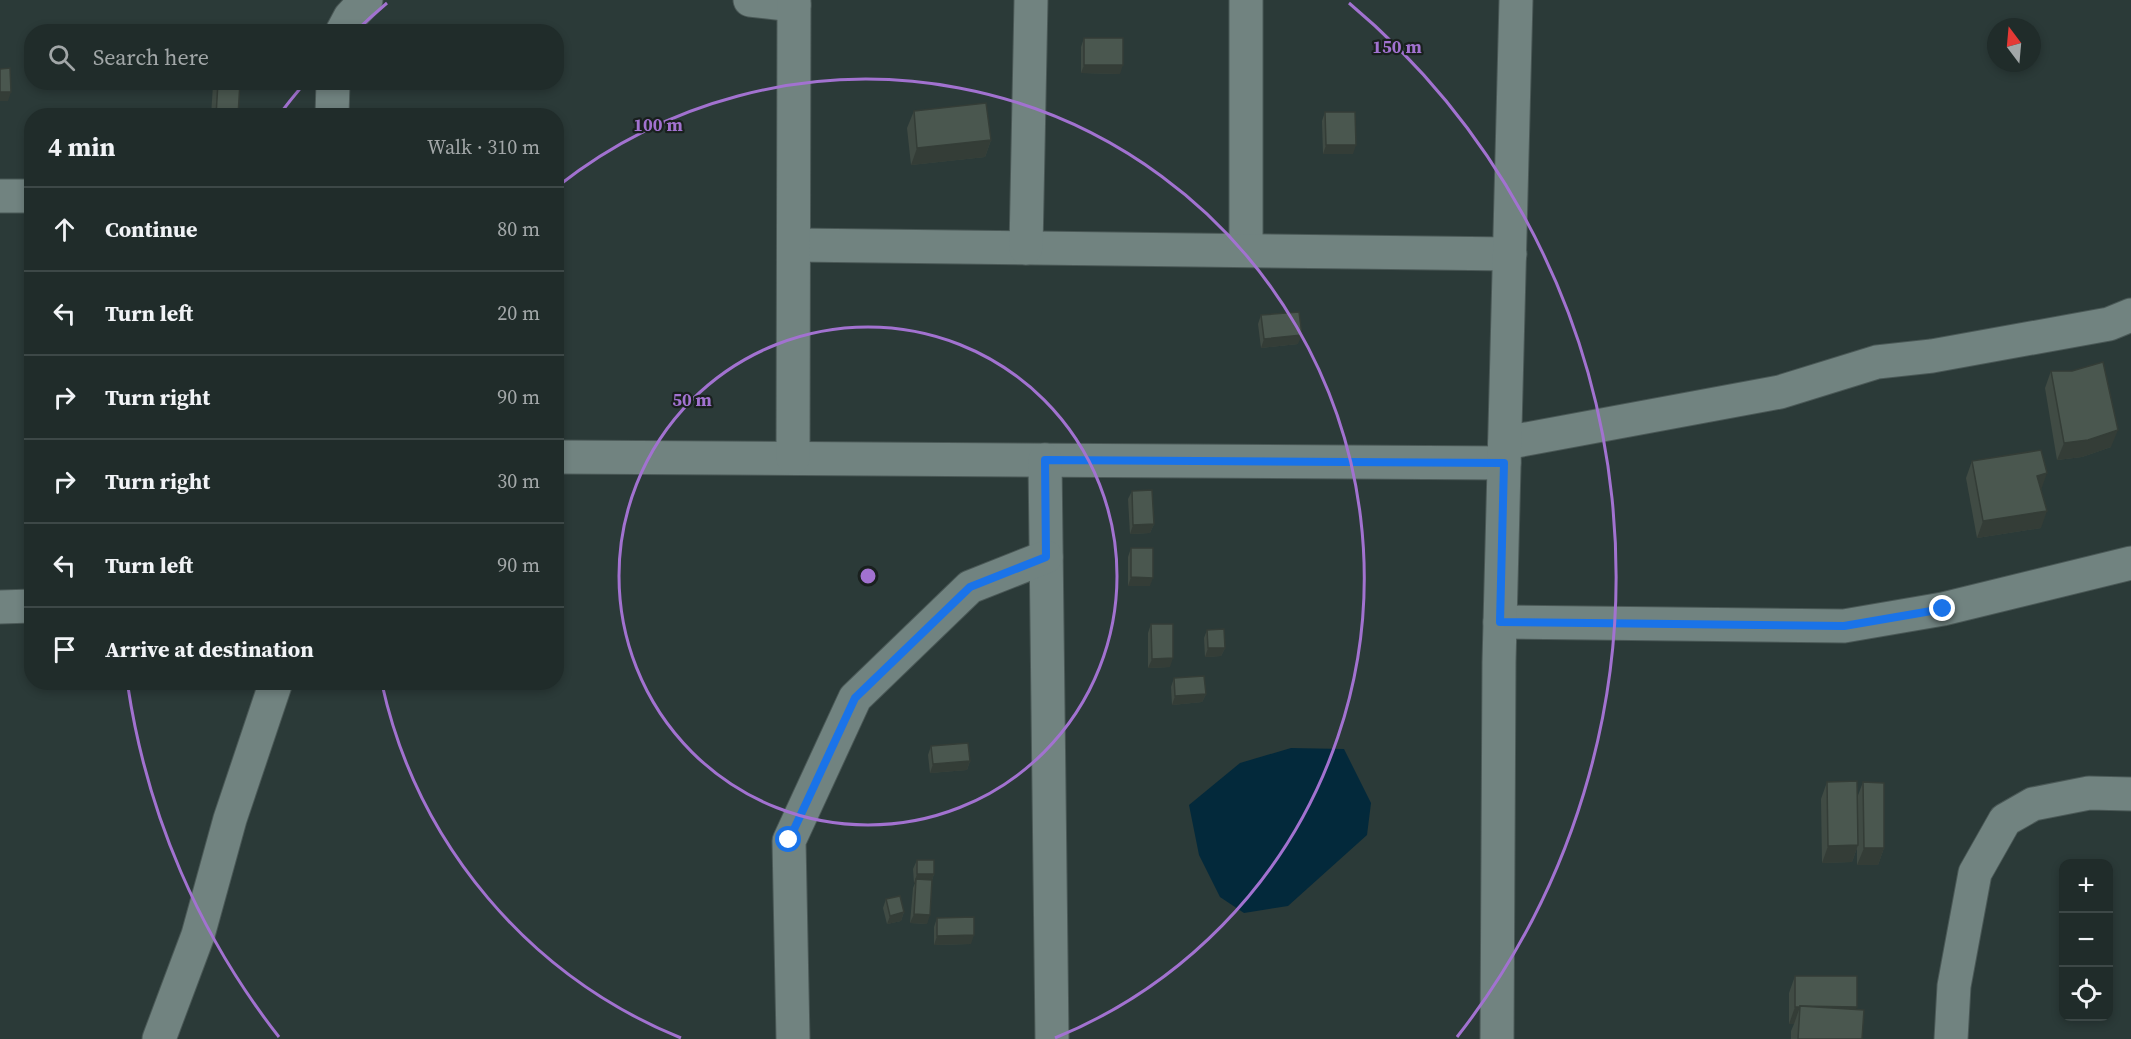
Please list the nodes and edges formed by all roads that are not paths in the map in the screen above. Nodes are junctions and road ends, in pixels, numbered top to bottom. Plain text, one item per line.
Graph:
1 (366, 0) edge
2 (750, 0) edge
3 (1031, 0) edge
4 (1246, 0) edge
5 (1516, 0) edge
6 (794, 3) edge
7 (346, 24) edge
8 (333, 90) edge
9 (332, 108) edge
10 (24, 195) edge
11 (0, 196) edge
12 (795, 245) junction
13 (1026, 248) junction
14 (1246, 250) junction
15 (1510, 254) junction
16 (2131, 315) edge
17 (1504, 453) junction
18 (564, 457) edge
19 (793, 458) junction
20 (1045, 460) junction
21 (1046, 557) junction
22 (2131, 563) edge
23 (24, 606) edge
24 (0, 607) edge
25 (1500, 622) junction
26 (273, 690) edge
27 (2131, 794) edge
28 (159, 1039) edge
29 (793, 1039) edge
30 (1052, 1039) edge
31 (1497, 1039) edge
32 (1951, 1039) edge

1 - 7 street
2 - 6 street
3 - 13 street
4 - 14 street
5 - 15 street
6 - 12 street
8 - 9 street
10 - 11 street
12 - 13 street
12 - 19 street
13 - 14 street
14 - 15 street
15 - 17 street
16 - 17 street
17 - 20 street
17 - 25 street
18 - 19 street
19 - 20 street
20 - 21 street
21 - 29 street
21 - 30 street
22 - 25 street
23 - 24 street
25 - 31 street
26 - 28 street
27 - 32 street

